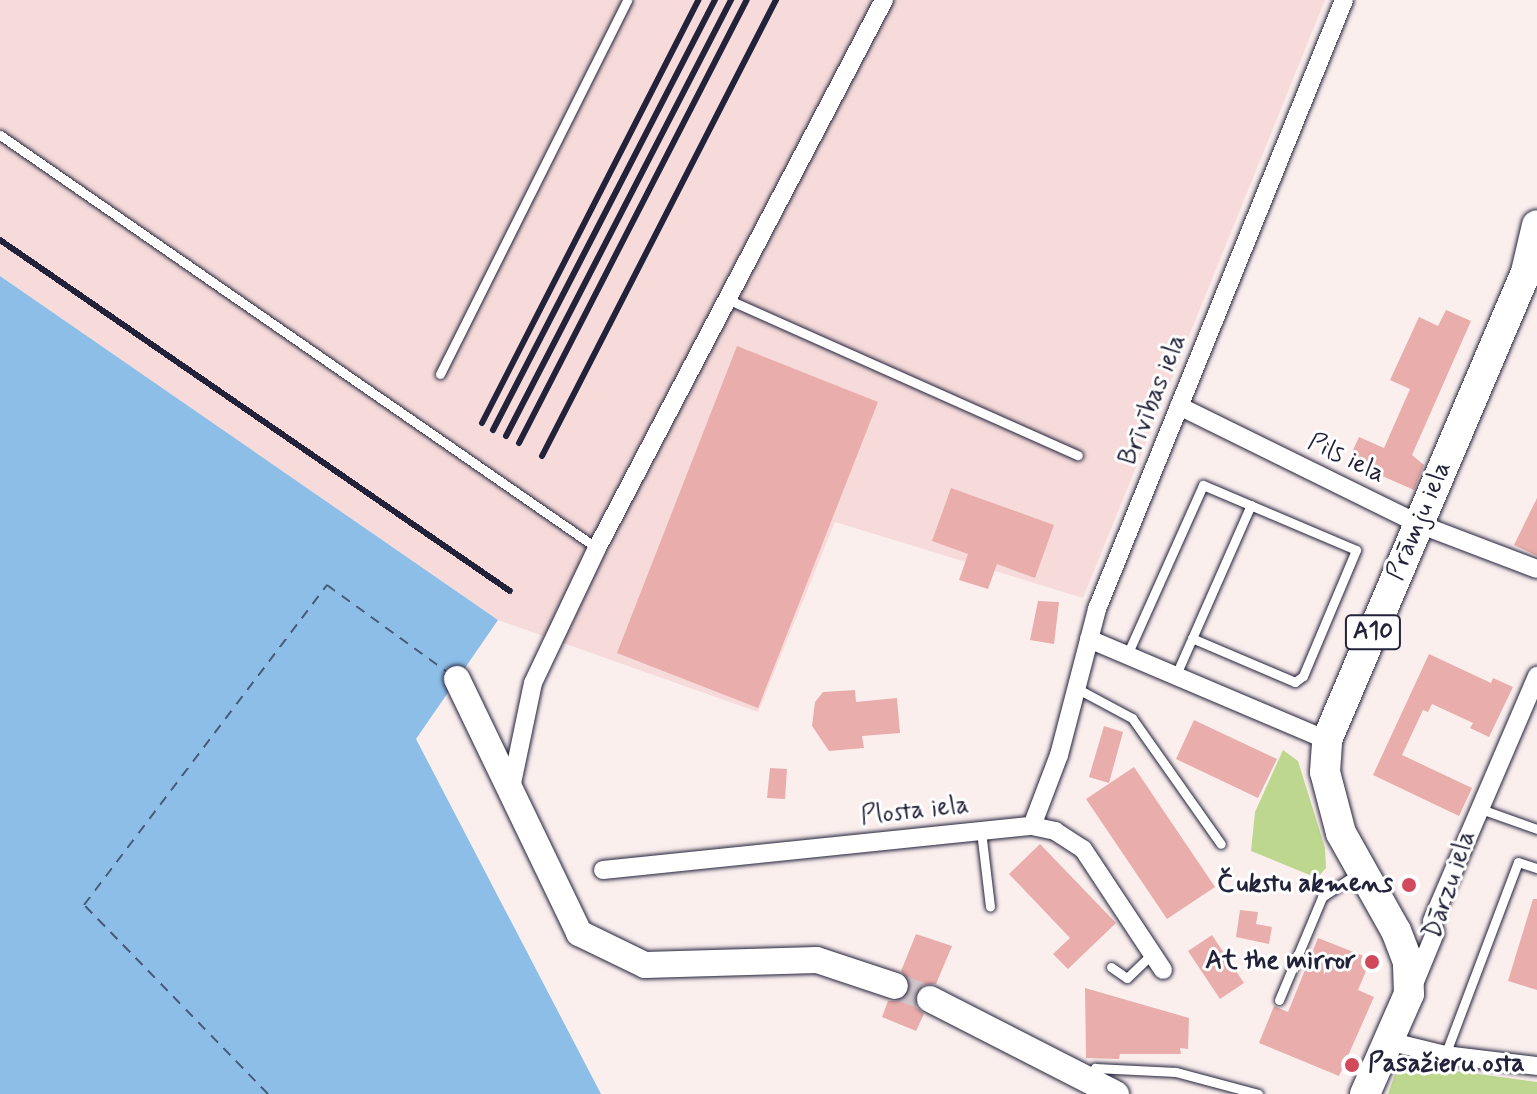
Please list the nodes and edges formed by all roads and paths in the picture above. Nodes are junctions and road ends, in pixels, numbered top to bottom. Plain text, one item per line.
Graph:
1 (627, 0) edge
2 (884, 0) edge
3 (1344, 0) edge
4 (0, 135) edge
5 (1537, 225) edge
6 (727, 299) junction
7 (440, 374) dead end
8 (1179, 406) junction
9 (1078, 455) dead end
10 (1251, 505) junction
11 (1419, 524) junction
12 (597, 548) junction
13 (1537, 569) edge
14 (1192, 638) junction
15 (1089, 639) junction
16 (1127, 656) junction
17 (1537, 676) edge
18 (1175, 677) junction
19 (457, 679) dead end
20 (1076, 688) junction
21 (1530, 709) edge
22 (1327, 740) junction
23 (510, 793) junction
24 (1478, 808) junction
25 (1032, 826) junction
26 (1537, 829) edge
27 (981, 831) junction
28 (1221, 844) dead end
29 (1537, 868) edge
30 (603, 870) dead end
31 (1361, 871) junction
32 (990, 906) dead end
33 (1432, 921) junction
34 (1396, 931) junction
35 (1153, 953) junction
36 (1111, 967) dead end
37 (1163, 970) dead end
38 (895, 986) tunnel mouth
39 (1409, 994) junction
40 (930, 999) tunnel mouth
41 (1279, 1000) dead end
42 (1388, 1041) junction
43 (1445, 1055) junction
44 (1537, 1066) edge
45 (1087, 1081) junction
46 (1116, 1094) edge
47 (1258, 1094) edge
48 (1365, 1094) edge

1 - 7 lane
2 - 6 street
3 - 8 street, Brīvības iela
4 - 12 lane
5 - 11 main road, Prāmju iela / A10
6 - 9 lane
6 - 12 street
8 - 11 street, Pils iela
8 - 15 street, Brīvības iela
10 - 14 lane
10 - 14 lane
10 - 16 lane
11 - 13 street, Pils iela
11 - 22 main road, Prāmju iela / A10
12 - 23 street
14 - 18 lane
15 - 16 street
15 - 20 street, Brīvības iela
16 - 18 street
17 - 21 street, Dārzu iela
18 - 22 street
19 - 23 street
20 - 25 street, Brīvības iela
20 - 28 lane
21 - 24 street, Dārzu iela
22 - 31 main road, Prāmju iela / A10
23 - 38 street
24 - 26 lane
24 - 33 street, Dārzu iela
25 - 27 street, Plosta iela
25 - 35 street, Plosta iela
27 - 30 street, Plosta iela
27 - 32 lane
29 - 43 lane
31 - 34 main road, Prāmju iela / A10
31 - 41 lane
33 - 34 street
33 - 39 street, Dārzu iela
34 - 39 main road, Prāmju iela / A10
35 - 36 lane
35 - 37 street, Plosta iela
39 - 42 main road, Dārzu iela / A10
40 - 45 street
42 - 43 street
42 - 48 main road, Dārzu iela / A10
43 - 44 street
45 - 46 street
45 - 47 lane

